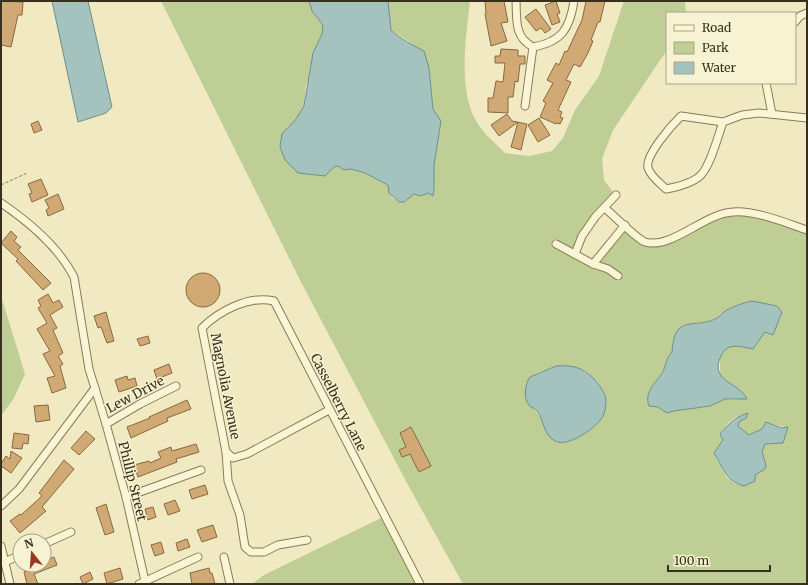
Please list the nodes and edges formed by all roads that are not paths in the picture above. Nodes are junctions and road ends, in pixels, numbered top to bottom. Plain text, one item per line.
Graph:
1 (516, 1) edge
2 (574, 1) edge
3 (807, 13) edge
4 (796, 21) edge
5 (533, 47) junction
6 (766, 84) edge
7 (525, 106) dead end
8 (772, 114) junction
9 (807, 118) edge
10 (723, 122) junction
11 (616, 195) dead end
12 (1, 203) edge
13 (605, 208) junction
14 (625, 226) junction
15 (807, 230) edge
16 (556, 244) dead end
17 (575, 254) junction
18 (593, 264) junction
19 (618, 276) dead end
20 (202, 328) joint
21 (176, 386) dead end
22 (95, 388) junction
23 (329, 410) junction
24 (106, 424) junction
25 (226, 452) junction
26 (201, 470) dead end
27 (126, 497) junction
28 (1, 506) edge
29 (71, 532) dead end
30 (52, 540) edge
31 (307, 540) dead end
32 (1, 546) edge
33 (198, 557) dead end
34 (224, 557) dead end
35 (12, 559) edge
36 (5, 562) junction
37 (142, 583) edge
38 (10, 584) edge
39 (230, 584) edge
40 (420, 584) edge

1 - 5 street
2 - 5 street
3 - 4 street
5 - 7 street
6 - 8 street
8 - 9 street
8 - 10 street
10 - 10 street
11 - 13 street
12 - 22 street, Phillip Street
13 - 14 street
13 - 17 street
14 - 15 street
14 - 18 street
16 - 17 street
17 - 18 street
18 - 19 street
20 - 23 street, Casselberry Lane
20 - 25 street, Magnolia Avenue
21 - 24 street, Lew Drive
22 - 24 street, Phillip Street
22 - 28 street
23 - 25 street, Magnolia Avenue
23 - 40 street, Casselberry Lane
24 - 27 street, Phillip Street
25 - 31 street
26 - 27 street
27 - 37 street, Phillip Street
29 - 30 street
32 - 36 street
33 - 37 street
34 - 39 street
35 - 36 street
36 - 38 street

